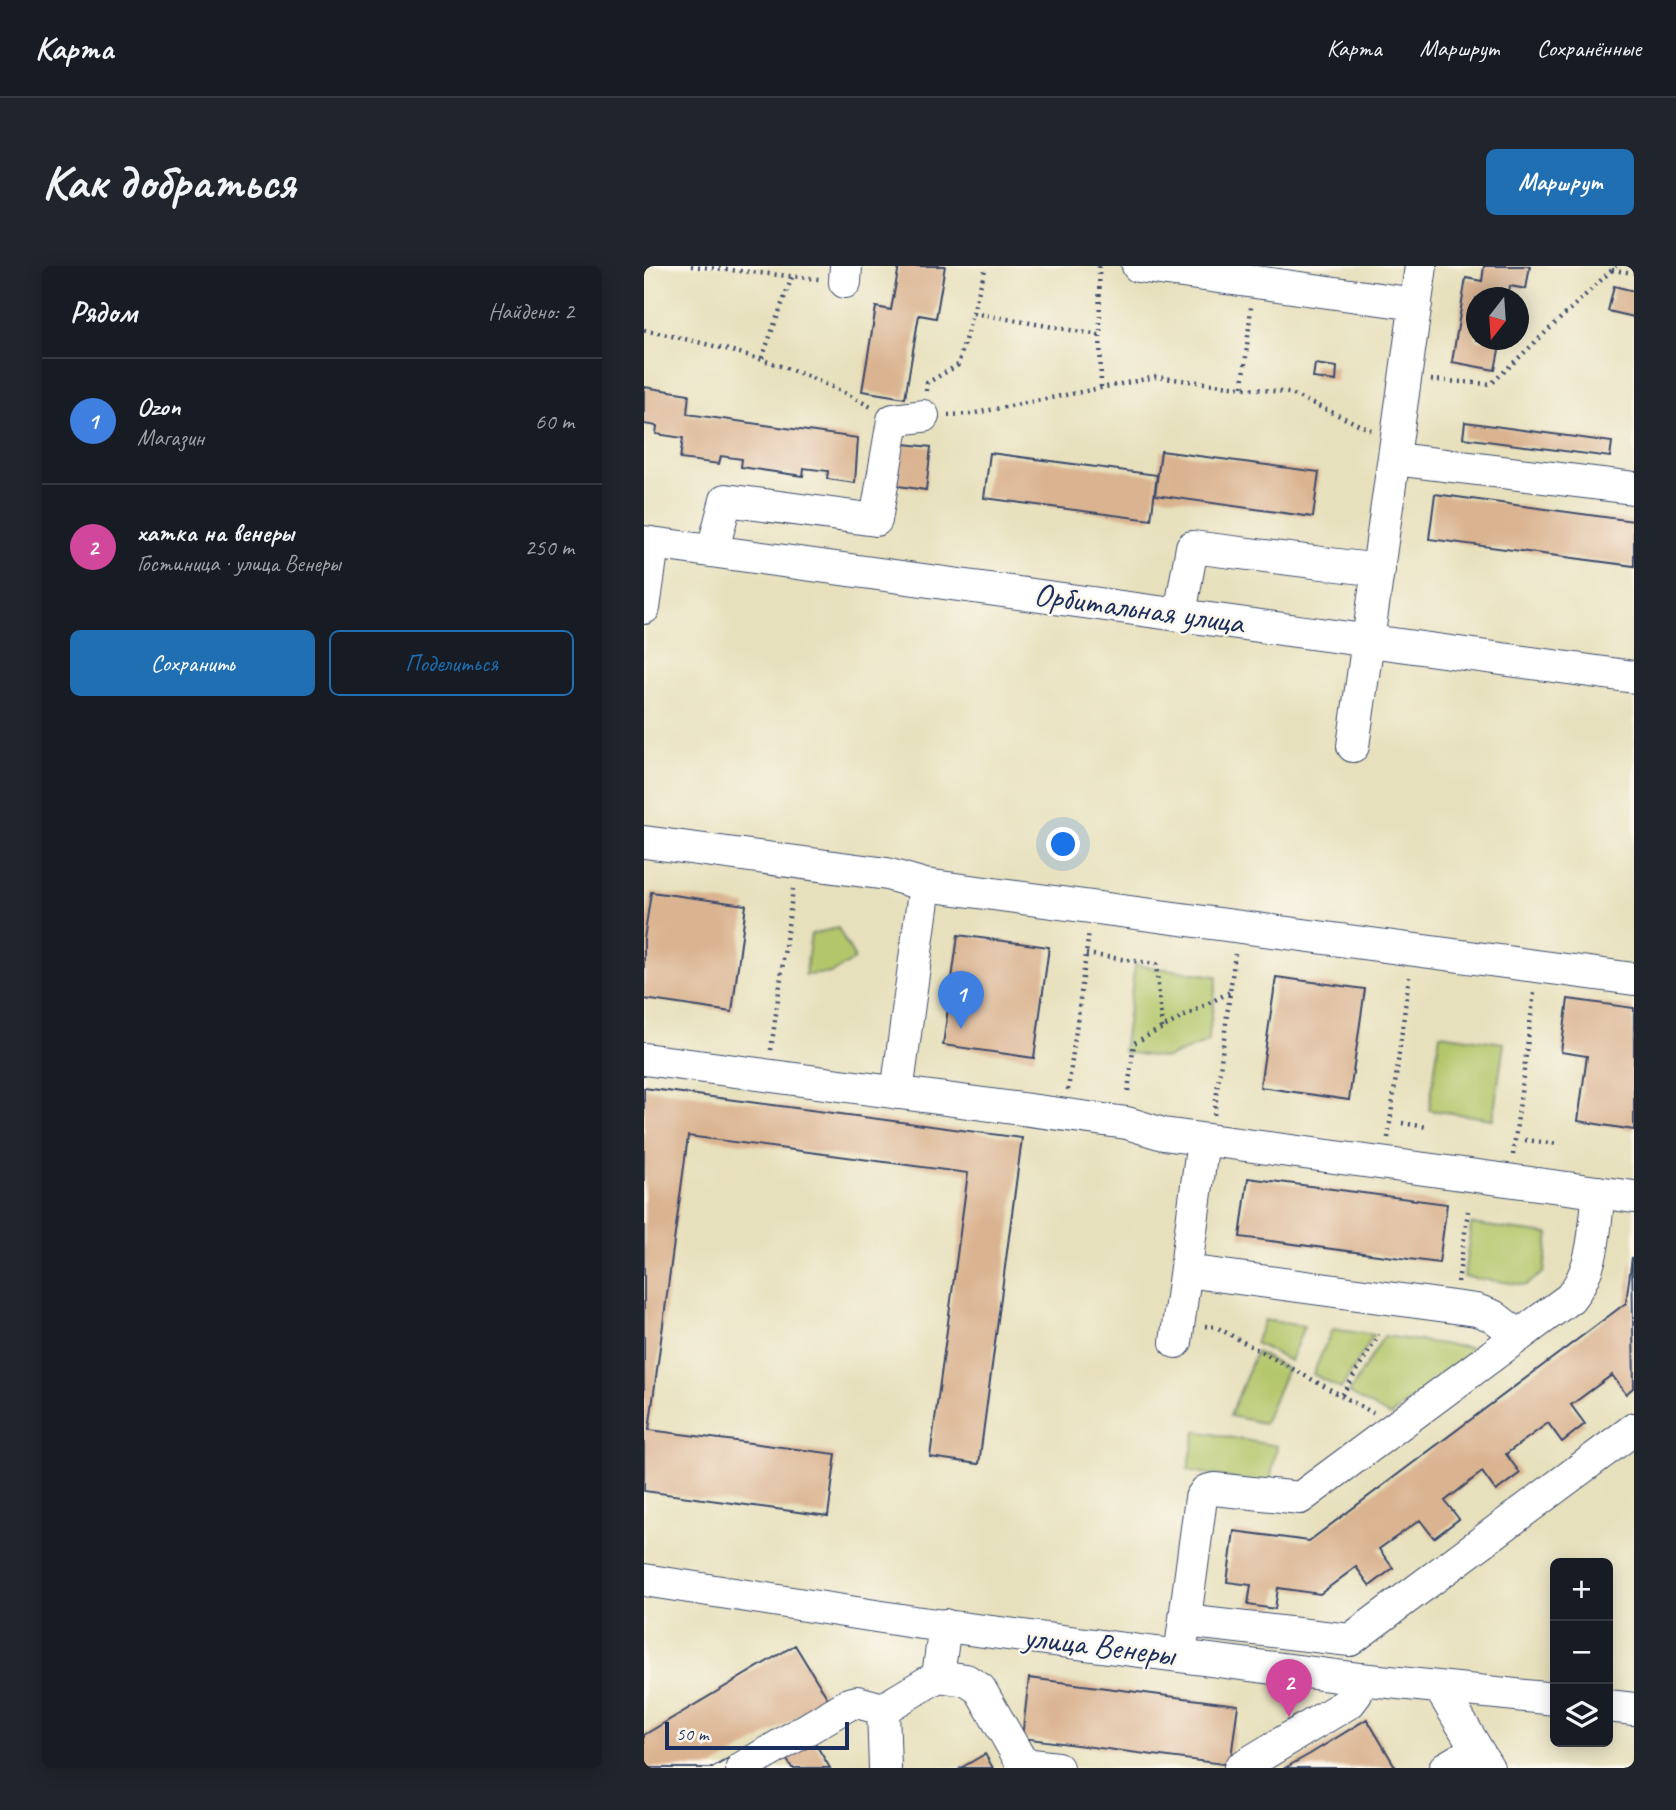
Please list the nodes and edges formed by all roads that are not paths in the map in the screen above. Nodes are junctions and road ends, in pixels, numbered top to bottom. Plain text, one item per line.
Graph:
1 (1138, 266) edge
2 (1421, 266) edge
3 (1416, 304) junction
4 (908, 418) road end
5 (1396, 450) junction
6 (1634, 488) edge
7 (648, 543) edge
8 (713, 550) junction
9 (1379, 570) junction
10 (644, 608) edge
11 (1180, 614) junction
12 (1369, 640) junction
13 (1634, 677) edge
14 (1353, 746) dead end
15 (644, 842) edge
16 (925, 885) junction
17 (1634, 979) edge
18 (644, 1059) edge
19 (897, 1093) junction
20 (1207, 1140) junction
21 (1599, 1192) junction
22 (1634, 1197) edge
23 (1186, 1271) junction
24 (1178, 1332) road end
25 (1519, 1336) junction
26 (1634, 1429) edge
27 (644, 1580) edge
28 (1185, 1620) junction
29 (945, 1625) junction
30 (1180, 1656) junction
31 (938, 1676) junction
32 (1360, 1679) junction
33 (1440, 1688) junction
34 (1550, 1698) edge
35 (1613, 1707) edge
36 (883, 1709) junction
37 (1634, 1709) edge
38 (1482, 1759) edge
39 (1024, 1766) edge
40 (742, 1768) edge
41 (885, 1768) edge
42 (1057, 1768) edge
43 (1240, 1768) edge
44 (1445, 1768) edge

1 - 3 street
2 - 3 street
3 - 5 street
4 - 8 street
5 - 6 street
5 - 9 street
7 - 8 street, Орбитальная улица
7 - 10 street
8 - 11 street, Орбитальная улица
9 - 11 street
9 - 12 street
11 - 12 street, Орбитальная улица
12 - 13 street, Орбитальная улица
12 - 14 street
15 - 16 street
16 - 17 street
16 - 19 street
18 - 19 street
19 - 20 street
20 - 21 street
20 - 23 street
21 - 22 street
21 - 25 street
23 - 24 street
23 - 25 street
25 - 28 street
26 - 28 street
27 - 29 street, улица Венеры
28 - 30 street
29 - 30 street, улица Венеры
29 - 31 street
30 - 32 street, улица Венеры
31 - 36 street
31 - 39 street
32 - 33 street, улица Венеры
32 - 43 street
33 - 34 street, улица Венеры
33 - 38 street
35 - 37 street
36 - 40 street
36 - 41 street
38 - 44 street
39 - 42 street

